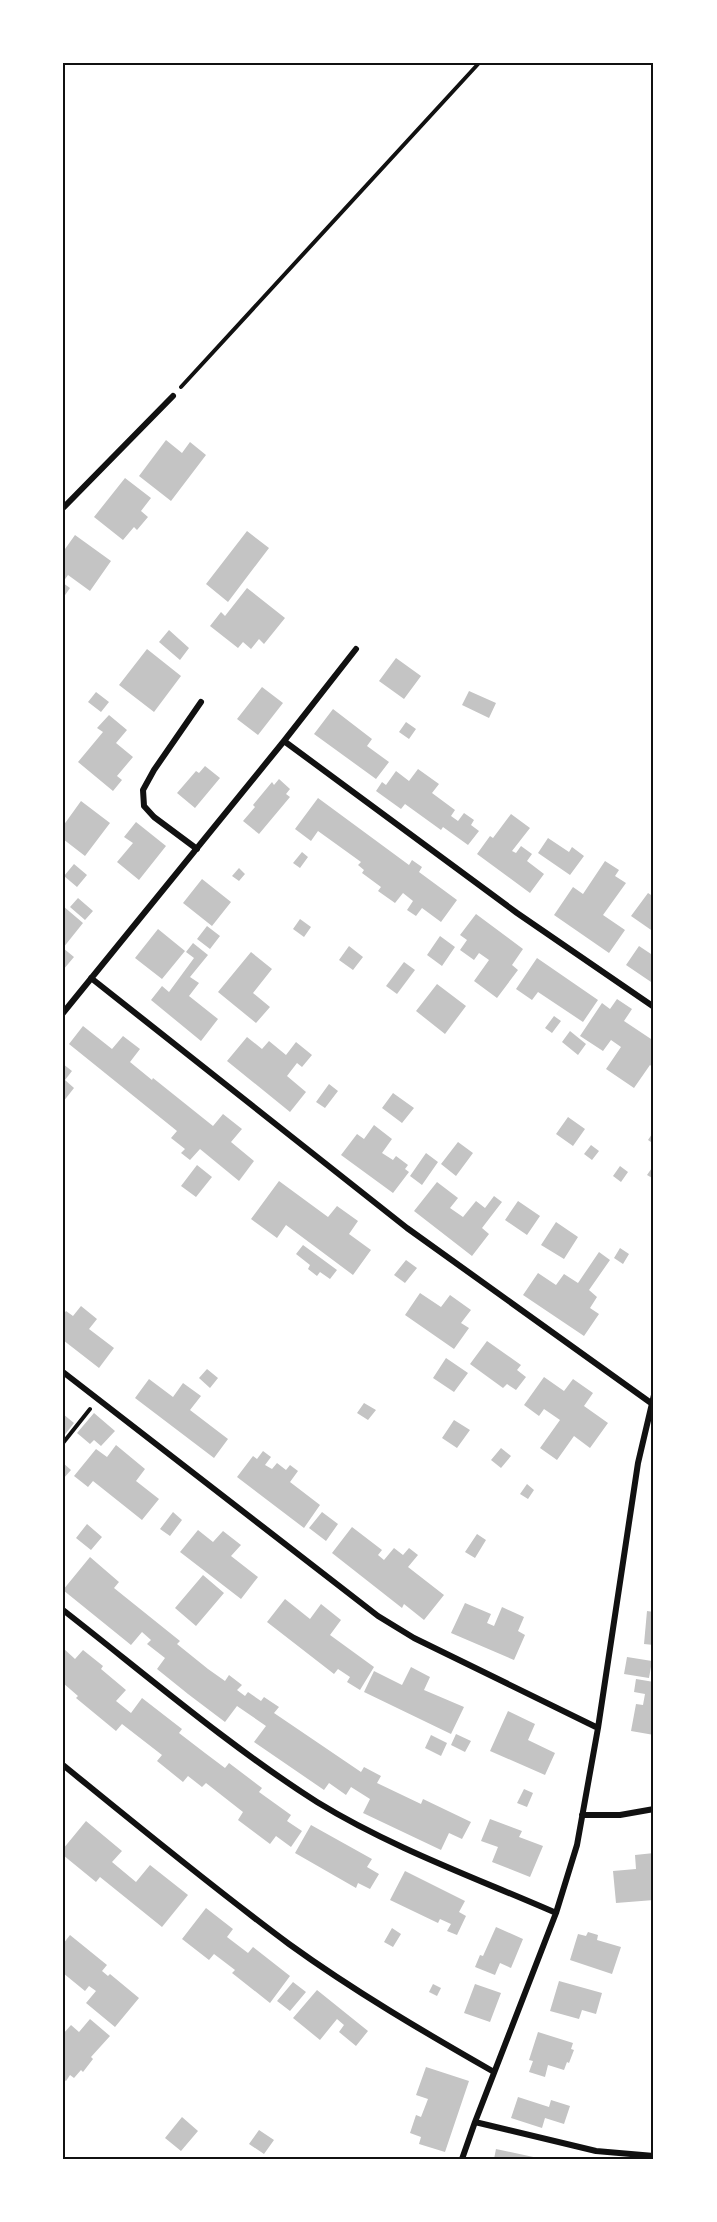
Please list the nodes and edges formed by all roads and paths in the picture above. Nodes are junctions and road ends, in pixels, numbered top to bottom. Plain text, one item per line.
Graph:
1 (479, 63) edge
2 (173, 396) joint
3 (63, 508) edge
4 (356, 649) dead end
5 (201, 702) dead end
6 (284, 741) junction
7 (197, 849) junction
8 (91, 978) junction
9 (654, 1007) edge
10 (63, 1013) edge
11 (63, 1372) edge
12 (654, 1395) edge
13 (98, 1399) junction
14 (651, 1403) junction
15 (63, 1443) edge
16 (63, 1610) edge
17 (598, 1728) junction
18 (63, 1766) edge
19 (654, 1809) edge
20 (582, 1815) junction
21 (556, 1913) junction
22 (494, 2072) junction
23 (475, 2121) junction
24 (654, 2156) edge
25 (462, 2159) edge

1 - 2 path
2 - 3 street
4 - 6 street
5 - 7 street
6 - 7 street
6 - 9 street
7 - 8 street
8 - 10 street
8 - 14 street
11 - 13 street
12 - 14 street
13 - 15 path
13 - 17 street
14 - 17 street
16 - 21 street
17 - 20 street
18 - 22 street
19 - 20 street
20 - 21 street
21 - 22 street
22 - 23 street
23 - 24 street
23 - 25 street

